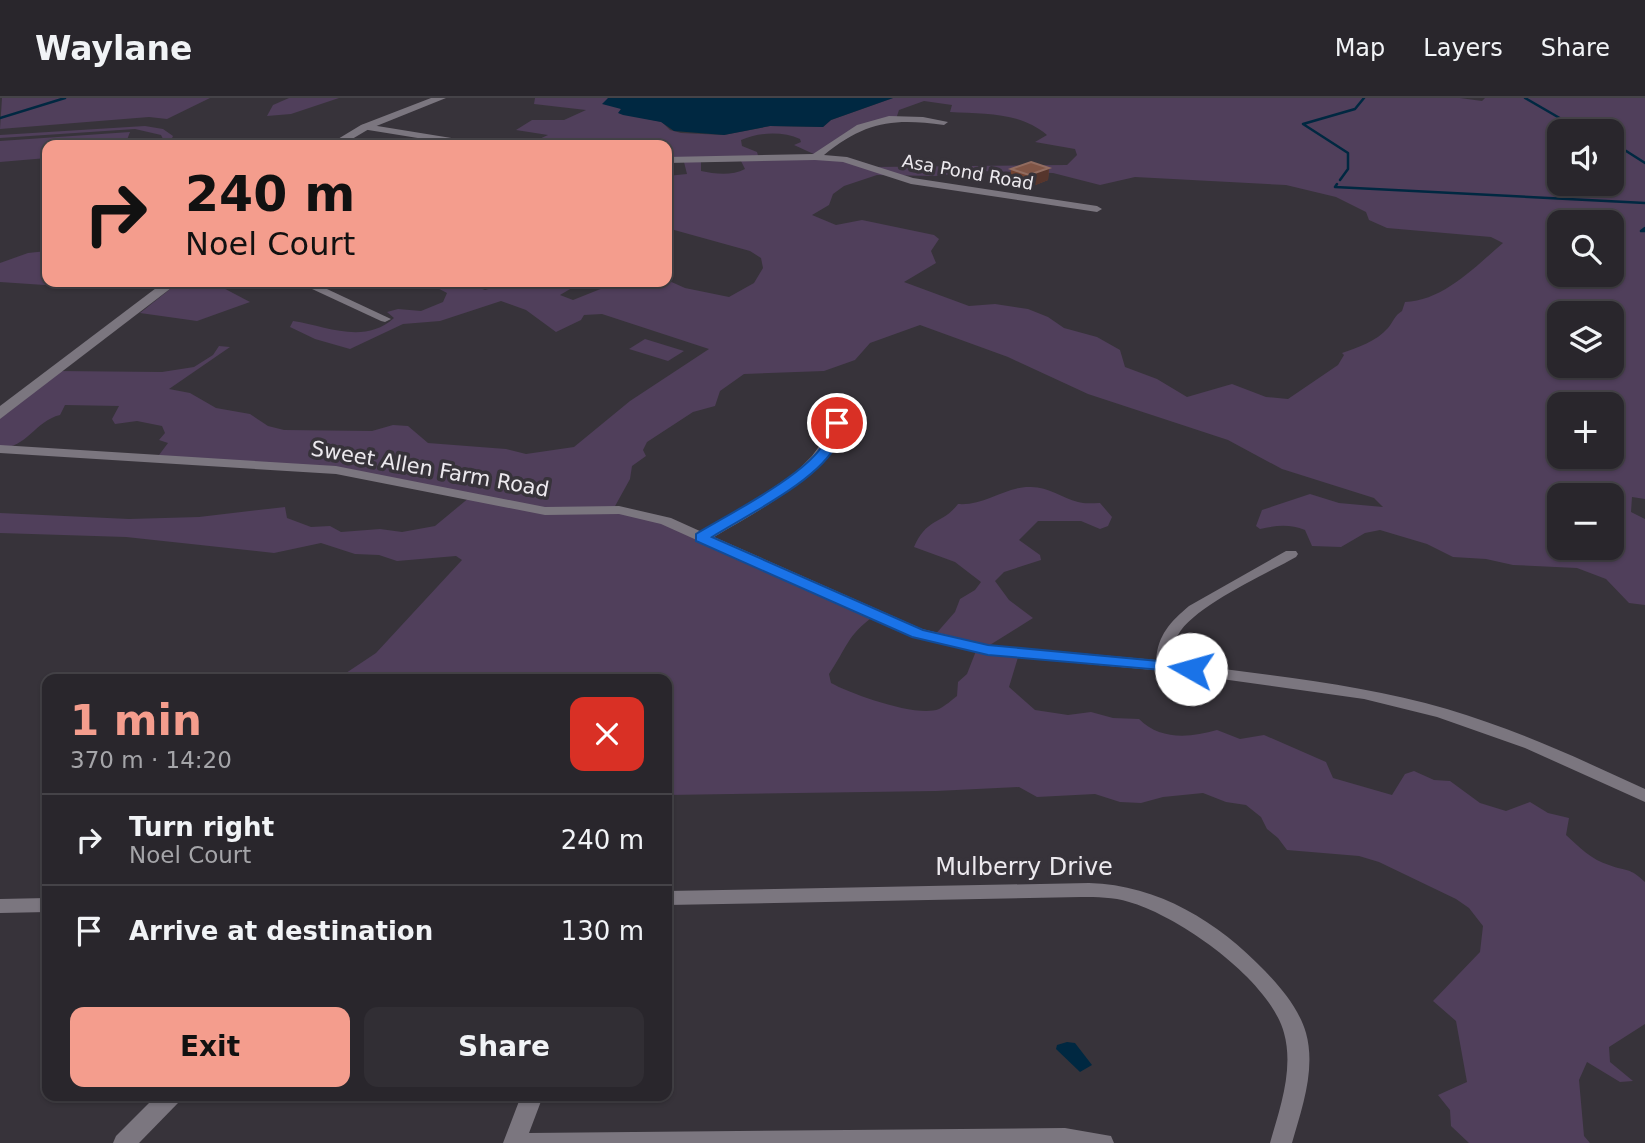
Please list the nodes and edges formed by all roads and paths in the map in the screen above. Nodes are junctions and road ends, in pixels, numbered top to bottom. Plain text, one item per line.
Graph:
1 (441, 98) edge
2 (944, 122) dead end
3 (365, 127) junction
4 (343, 140) edge
5 (445, 140) edge
6 (815, 157) junction
7 (672, 160) edge
8 (1097, 209) dead end
9 (165, 287) edge
10 (314, 287) edge
11 (385, 320) dead end
12 (0, 414) edge
13 (837, 423) dead end
14 (0, 449) edge
15 (701, 538) junction
16 (1291, 554) dead end
17 (1164, 666) junction
18 (1645, 796) edge
19 (672, 898) edge
20 (42, 905) edge
21 (0, 906) edge
22 (165, 1101) edge
23 (530, 1101) edge
24 (762, 1142) edge
25 (124, 1143) edge
26 (514, 1143) edge
27 (1103, 1143) edge
28 (1281, 1143) edge

1 - 3 street
2 - 6 street
3 - 4 street
3 - 5 street
6 - 7 street, Asa Pond Road
6 - 8 street, Asa Pond Road
9 - 12 street
10 - 11 street
13 - 15 street
14 - 15 street, Sweet Allen Farm Road
15 - 17 street, Sweet Allen Farm Road
16 - 17 street
17 - 18 street, Sweet Allen Farm Road
19 - 28 street, Mulberry Drive
20 - 21 street
22 - 25 street
23 - 26 street
24 - 26 street
24 - 27 street

